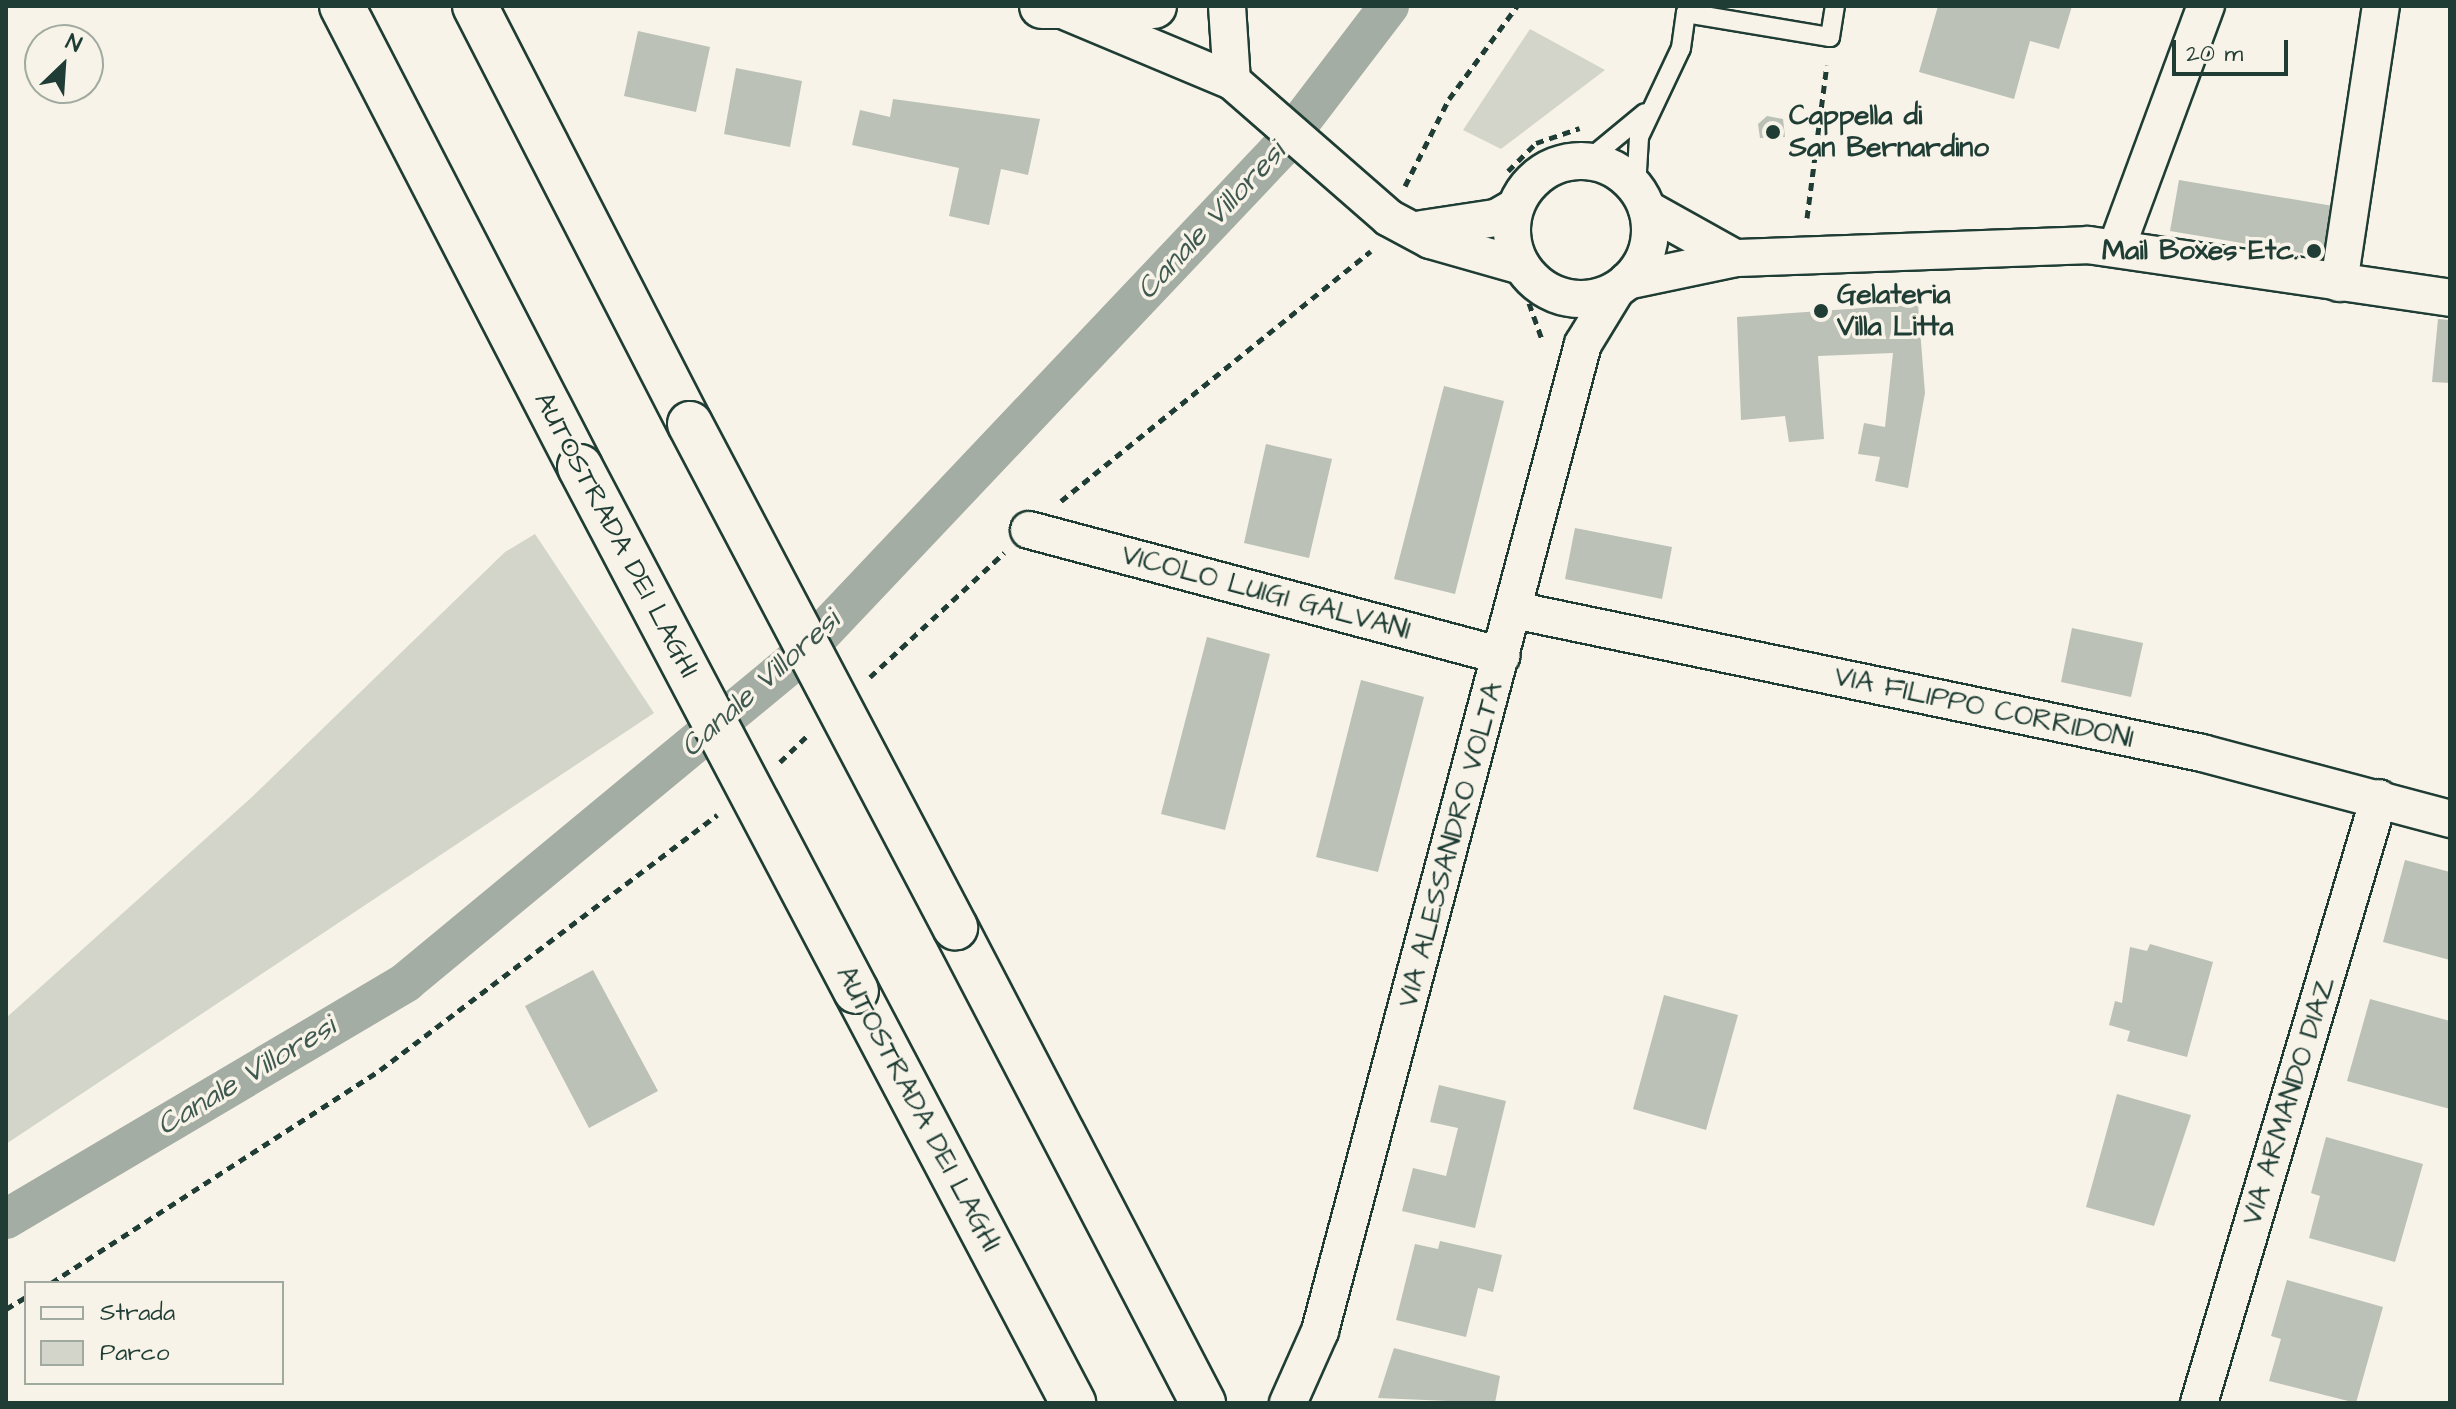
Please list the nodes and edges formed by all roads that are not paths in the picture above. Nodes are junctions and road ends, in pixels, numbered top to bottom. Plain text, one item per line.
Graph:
1 (342, 6) edge
2 (475, 6) edge
3 (1154, 6) edge
4 (1227, 6) edge
5 (1835, 6) edge
6 (2206, 6) edge
7 (2381, 6) edge
8 (1052, 8) edge
9 (1687, 10) edge
10 (1232, 81) junction
11 (1650, 108) junction
12 (1587, 161) junction
13 (1505, 194) junction
14 (1642, 198) junction
15 (1412, 230) junction
16 (2117, 246) junction
17 (1736, 258) junction
18 (1521, 266) junction
19 (2339, 283) junction
20 (1622, 285) junction
21 (2450, 298) edge
22 (1029, 530) dead end
23 (1514, 610) junction
24 (1502, 656) junction
25 (2379, 798) junction
26 (2450, 819) edge
27 (1293, 1401) edge
28 (1073, 1403) edge
29 (1203, 1403) edge
30 (2199, 1403) edge

1 - 28 main road, AUTOSTRADA DEI LAGHI, bridge
2 - 29 main road, bridge
3 - 8 main road
4 - 10 street
5 - 9 lane
6 - 16 street
7 - 19 street
8 - 10 street
9 - 11 lane
10 - 15 street
11 - 12 lane
11 - 14 lane
12 - 13 street
12 - 14 street
13 - 15 street
13 - 18 street
14 - 17 street
14 - 20 street
15 - 18 street
16 - 17 street
16 - 19 street
17 - 20 street
18 - 20 street
19 - 21 street
20 - 23 street, VIA ALESSANDRO VOLTA
22 - 24 street, VICOLO LUIGI GALVANI
23 - 24 street, VIA ALESSANDRO VOLTA
23 - 25 street, VIA FILIPPO CORRIDONI
24 - 27 street, VIA ALESSANDRO VOLTA
25 - 26 street, VIA FILIPPO CORRIDONI
25 - 30 street, VIA ARMANDO DIAZ

